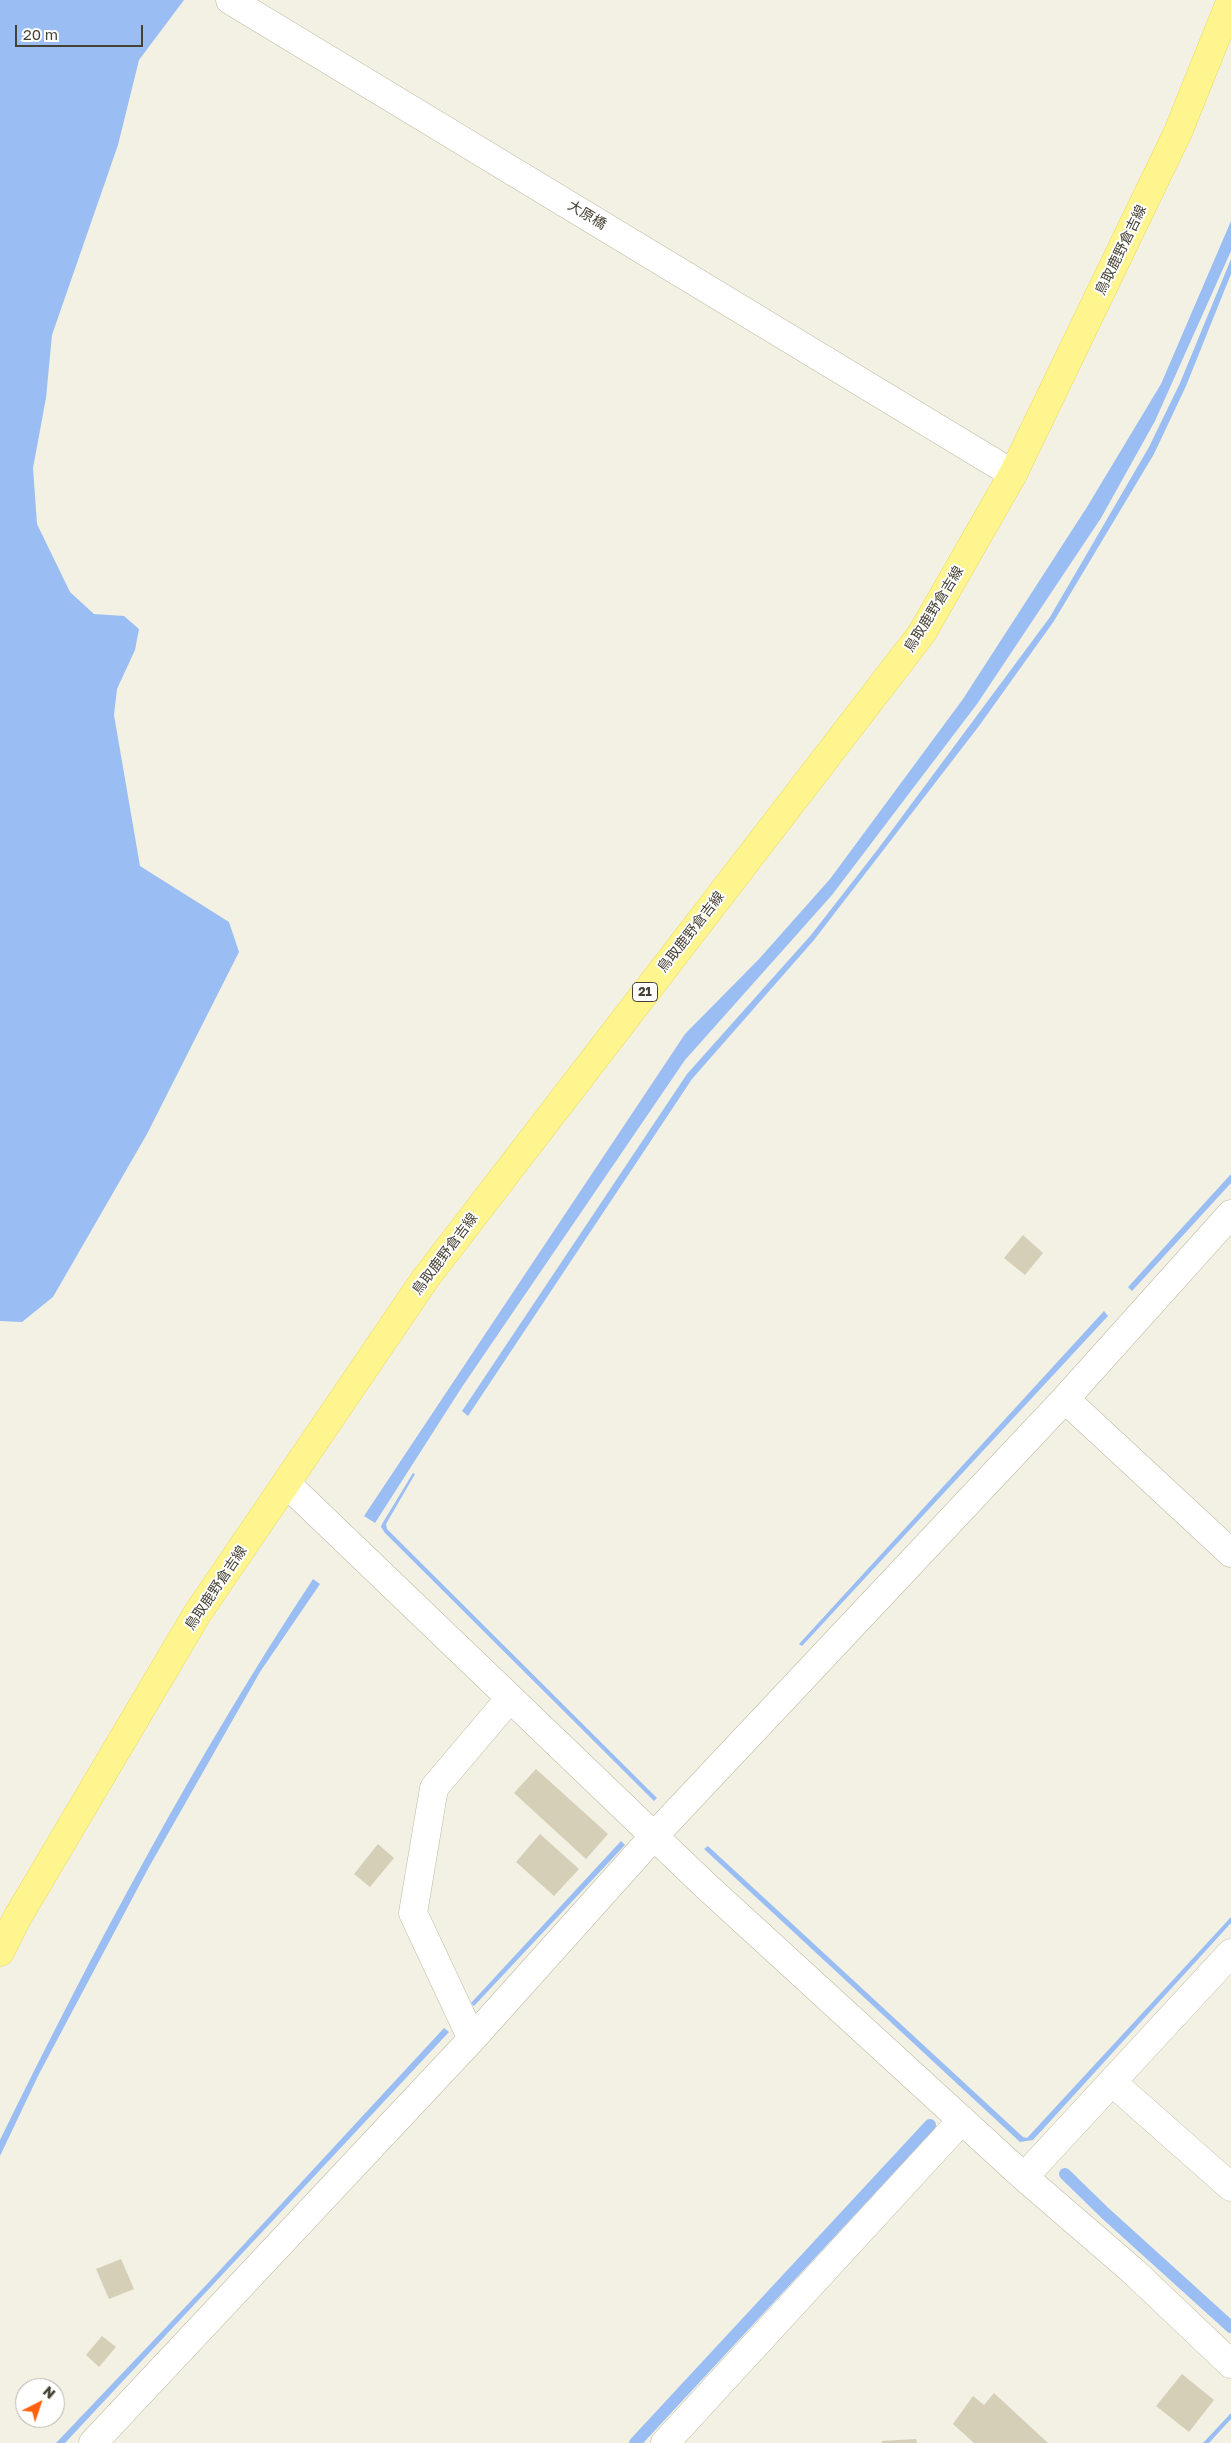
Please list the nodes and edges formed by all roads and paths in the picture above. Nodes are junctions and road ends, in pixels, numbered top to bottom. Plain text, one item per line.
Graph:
1 (230, 0) edge
2 (1231, 0) edge
3 (1013, 474) junction
4 (1231, 1214) edge
5 (1066, 1399) junction
6 (287, 1484) junction
7 (1231, 1553) edge
8 (510, 1698) junction
9 (654, 1836) junction
10 (0, 1952) edge
11 (1231, 1953) edge
12 (472, 2039) junction
13 (1112, 2082) junction
14 (962, 2120) junction
15 (1024, 2177) junction
16 (1231, 2187) edge
17 (1231, 2363) edge
18 (92, 2443) edge
19 (665, 2443) edge

1 - 3 street, 大原橋
2 - 3 main road, 鳥取鹿野倉吉線 / 21
3 - 6 main road, 鳥取鹿野倉吉線 / 21
4 - 5 street
5 - 7 street
5 - 9 street
6 - 8 street
6 - 10 main road, 鳥取鹿野倉吉線 / 21
8 - 9 street
8 - 12 street
9 - 12 street
9 - 14 street
11 - 13 street
12 - 18 street
13 - 15 street
13 - 16 street
14 - 15 street
14 - 19 street
15 - 17 street

